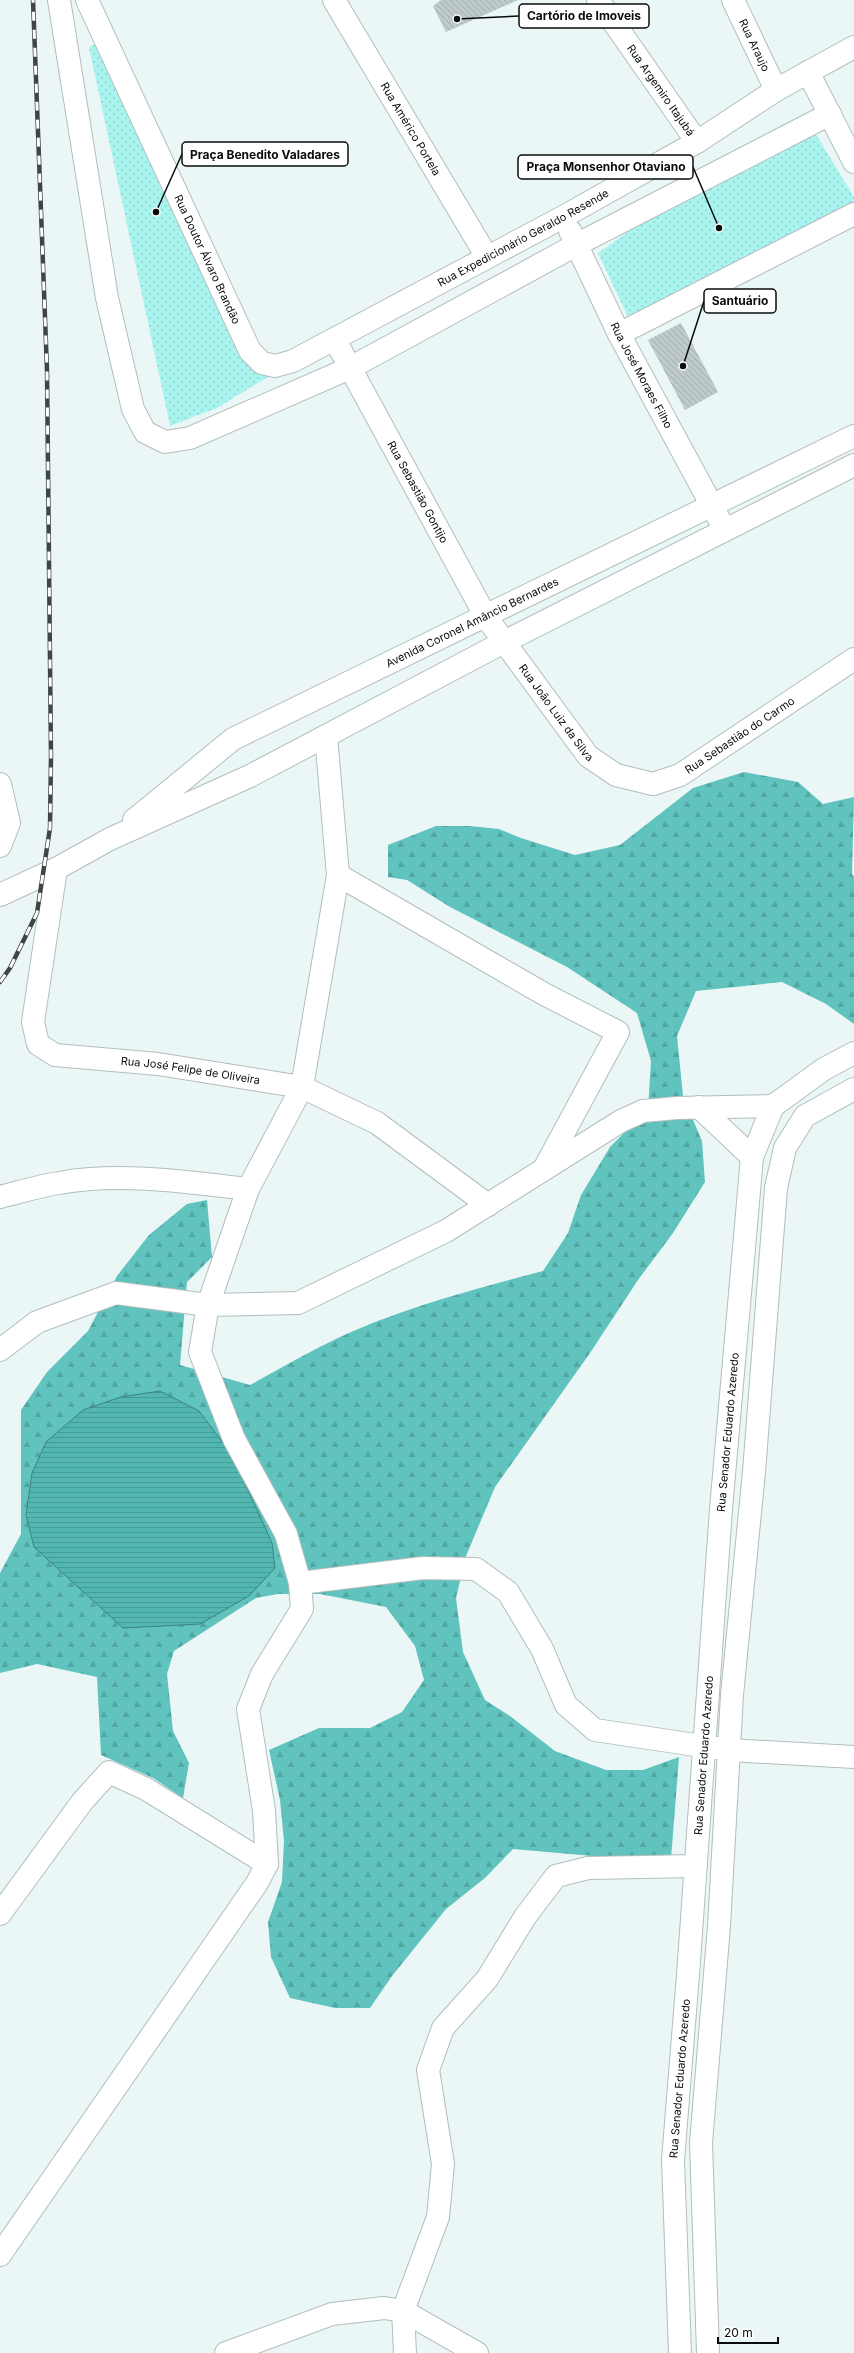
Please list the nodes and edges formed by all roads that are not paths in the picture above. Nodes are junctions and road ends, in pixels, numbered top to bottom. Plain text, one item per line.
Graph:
1 (59, 0) edge
2 (87, 0) edge
3 (334, 0) edge
4 (598, 0) edge
5 (733, 0) edge
6 (854, 47) edge
7 (808, 72) junction
8 (776, 90) junction
9 (830, 114) junction
10 (696, 142) junction
11 (854, 162) edge
12 (854, 214) edge
13 (563, 217) junction
14 (576, 245) junction
15 (488, 257) junction
16 (619, 334) junction
17 (335, 340) junction
18 (262, 363) joint
19 (350, 368) junction
20 (854, 436) edge
21 (854, 465) edge
22 (711, 505) junction
23 (725, 530) junction
24 (486, 617) junction
25 (504, 642) junction
26 (854, 659) edge
27 (326, 736) junction
28 (616, 775) joint
29 (0, 784) edge
30 (110, 839) junction
31 (0, 846) edge
32 (56, 869) junction
33 (338, 875) junction
34 (0, 895) edge
35 (854, 1053) edge
36 (302, 1087) junction
37 (854, 1089) edge
38 (773, 1106) junction
39 (699, 1107) junction
40 (752, 1157) junction
41 (543, 1170) junction
42 (248, 1189) junction
43 (0, 1197) edge
44 (488, 1205) junction
45 (208, 1305) junction
46 (0, 1350) edge
47 (300, 1583) junction
48 (703, 1746) junction
49 (728, 1750) junction
50 (854, 1757) edge
51 (267, 1864) junction
52 (696, 1866) junction
53 (0, 1914) edge
54 (682, 2045) junction
55 (709, 2046) junction
56 (0, 2255) edge
57 (403, 2312) junction
58 (226, 2353) edge
59 (405, 2353) edge
60 (478, 2353) edge
61 (681, 2353) edge
62 (707, 2353) edge

1 - 19 street
2 - 18 street, Rua Doutor Álvaro Brandão
3 - 15 street, Rua Américo Portela
4 - 10 street, Rua Argemiro Itajubá
5 - 8 street, Rua Araujo
6 - 7 street, Rua Expedicionário Geraldo Resende
7 - 8 street, Rua Expedicionário Geraldo Resende
7 - 9 street
8 - 10 street, Rua Expedicionário Geraldo Resende
9 - 11 street
9 - 14 street
10 - 13 street, Rua Expedicionário Geraldo Resende
12 - 16 street
13 - 14 street, Rua José Moraes Filho
13 - 15 street, Rua Expedicionário Geraldo Resende
14 - 16 street, Rua José Moraes Filho
14 - 19 street
15 - 17 street, Rua Expedicionário Geraldo Resende
16 - 22 street, Rua José Moraes Filho
17 - 18 street, Rua Expedicionário Geraldo Resende
17 - 19 street, Rua Sebastião Gontijo
19 - 24 street, Rua Sebastião Gontijo
20 - 22 street, Avenida Coronel Amâncio Bernardes
21 - 23 street, Avenida Coronel Amâncio Bernardes
22 - 23 street, Rua José Moraes Filho
22 - 24 street, Avenida Coronel Amâncio Bernardes
23 - 25 street, Avenida Coronel Amâncio Bernardes
24 - 25 street, Rua Sebastião Gontijo
24 - 30 street, Avenida Coronel Amâncio Bernardes
25 - 27 street, Avenida Coronel Amâncio Bernardes
25 - 28 street, Rua João Luiz da Silva
26 - 28 street, Rua Sebastião do Carmo
27 - 30 street, Avenida Coronel Amâncio Bernardes
27 - 33 street
29 - 31 street
30 - 32 street, Avenida Coronel Amâncio Bernardes
32 - 34 street, Avenida Coronel Amâncio Bernardes
32 - 36 street, Rua José Felipe de Oliveira
33 - 36 street
33 - 41 street
35 - 38 street
36 - 42 street
36 - 44 street, Rua José Felipe de Oliveira
37 - 49 street
38 - 39 street
38 - 40 street, Rua Senador Eduardo Azeredo
39 - 40 street
39 - 41 street
40 - 48 street, Rua Senador Eduardo Azeredo
41 - 44 street
42 - 43 street
42 - 45 street
44 - 45 street
45 - 46 street
45 - 47 street
47 - 48 street
47 - 51 street
48 - 49 street
48 - 52 street, Rua Senador Eduardo Azeredo
49 - 50 street
49 - 55 street
51 - 53 street
51 - 56 street
52 - 54 street, Rua Senador Eduardo Azeredo
52 - 57 street
54 - 55 street
54 - 61 street, Rua Senador Eduardo Azeredo
55 - 62 street
57 - 58 street
57 - 59 street
57 - 60 street
61 - 62 street

